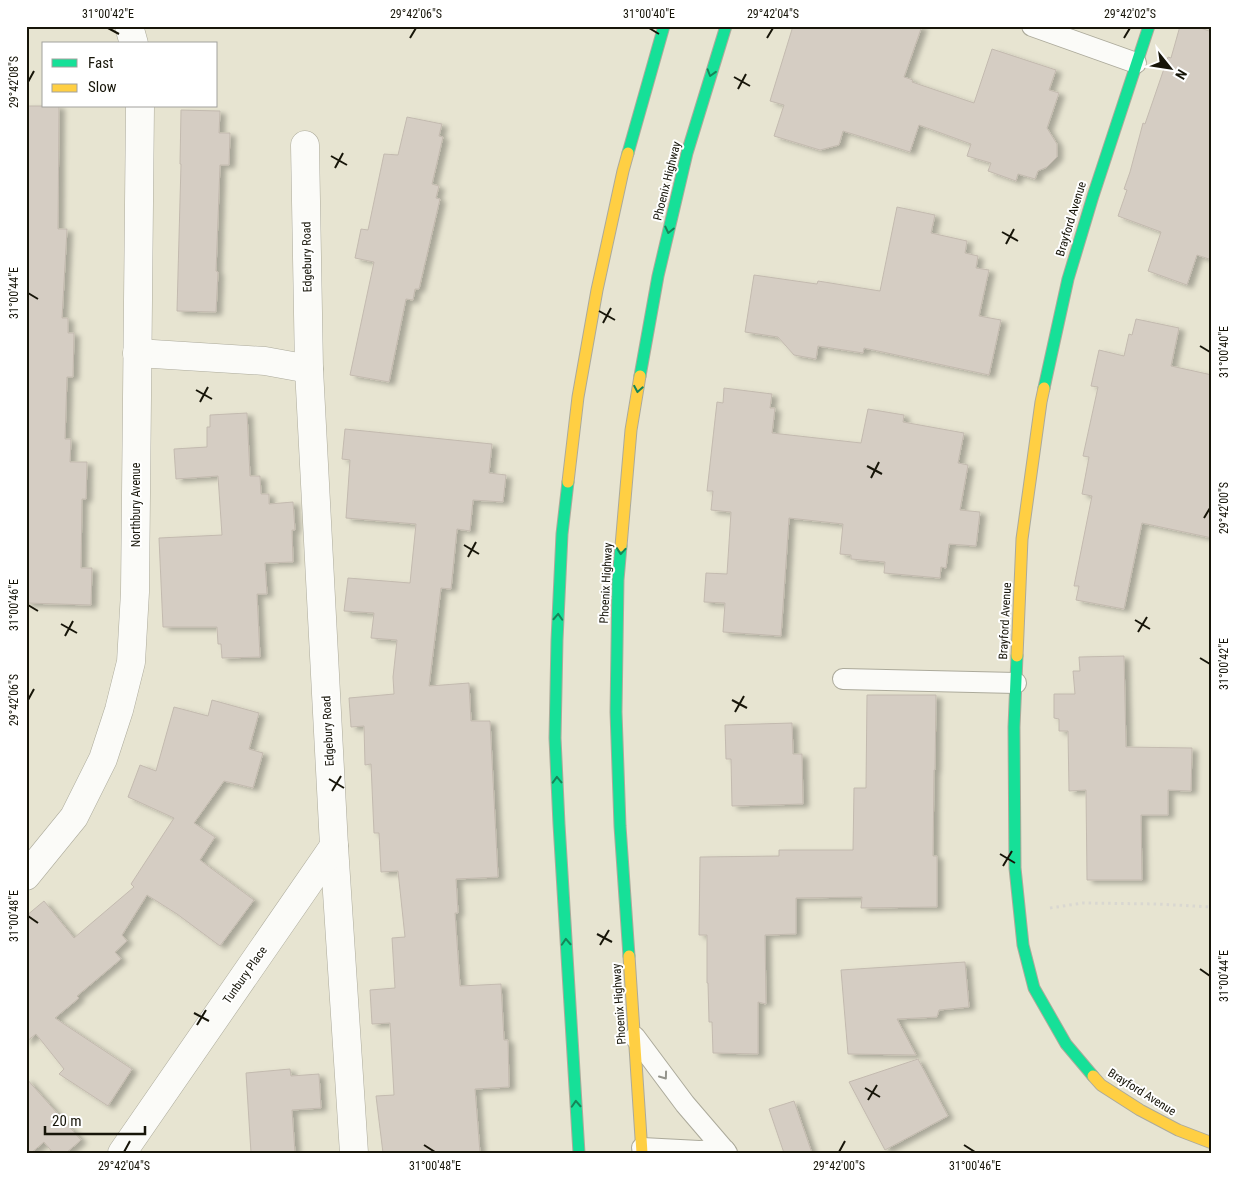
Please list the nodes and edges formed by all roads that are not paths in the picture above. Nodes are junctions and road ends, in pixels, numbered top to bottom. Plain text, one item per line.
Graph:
1 (129, 26) edge
2 (664, 26) edge
3 (726, 26) edge
4 (1032, 26) edge
5 (1148, 26) edge
6 (133, 42) edge
7 (1136, 63) junction
8 (140, 108) edge
9 (304, 145) dead end
10 (137, 353) junction
11 (309, 369) junction
12 (843, 679) dead end
13 (1016, 683) junction
14 (334, 846) junction
15 (26, 876) edge
16 (635, 1037) junction
17 (1212, 1143) edge
18 (642, 1150) edge
19 (726, 1152) edge
20 (122, 1153) edge
21 (354, 1153) edge
22 (579, 1153) edge

1 - 6 street
22 -> 2 main road
3 -> 16 main road, Phoenix Highway
4 - 7 lane
5 - 7 main road, Brayford Avenue
7 - 13 main road, Brayford Avenue
8 - 10 street, Northbury Avenue
9 - 11 street, Edgebury Road
10 - 11 street
10 - 15 street, Northbury Avenue
11 - 14 street, Edgebury Road
12 - 13 lane
13 - 17 main road, Brayford Avenue
14 - 20 street, Tunbury Place
14 - 21 street, Edgebury Road
16 - 18 main road, Phoenix Highway
16 -> 19 lane
18 - 19 lane

